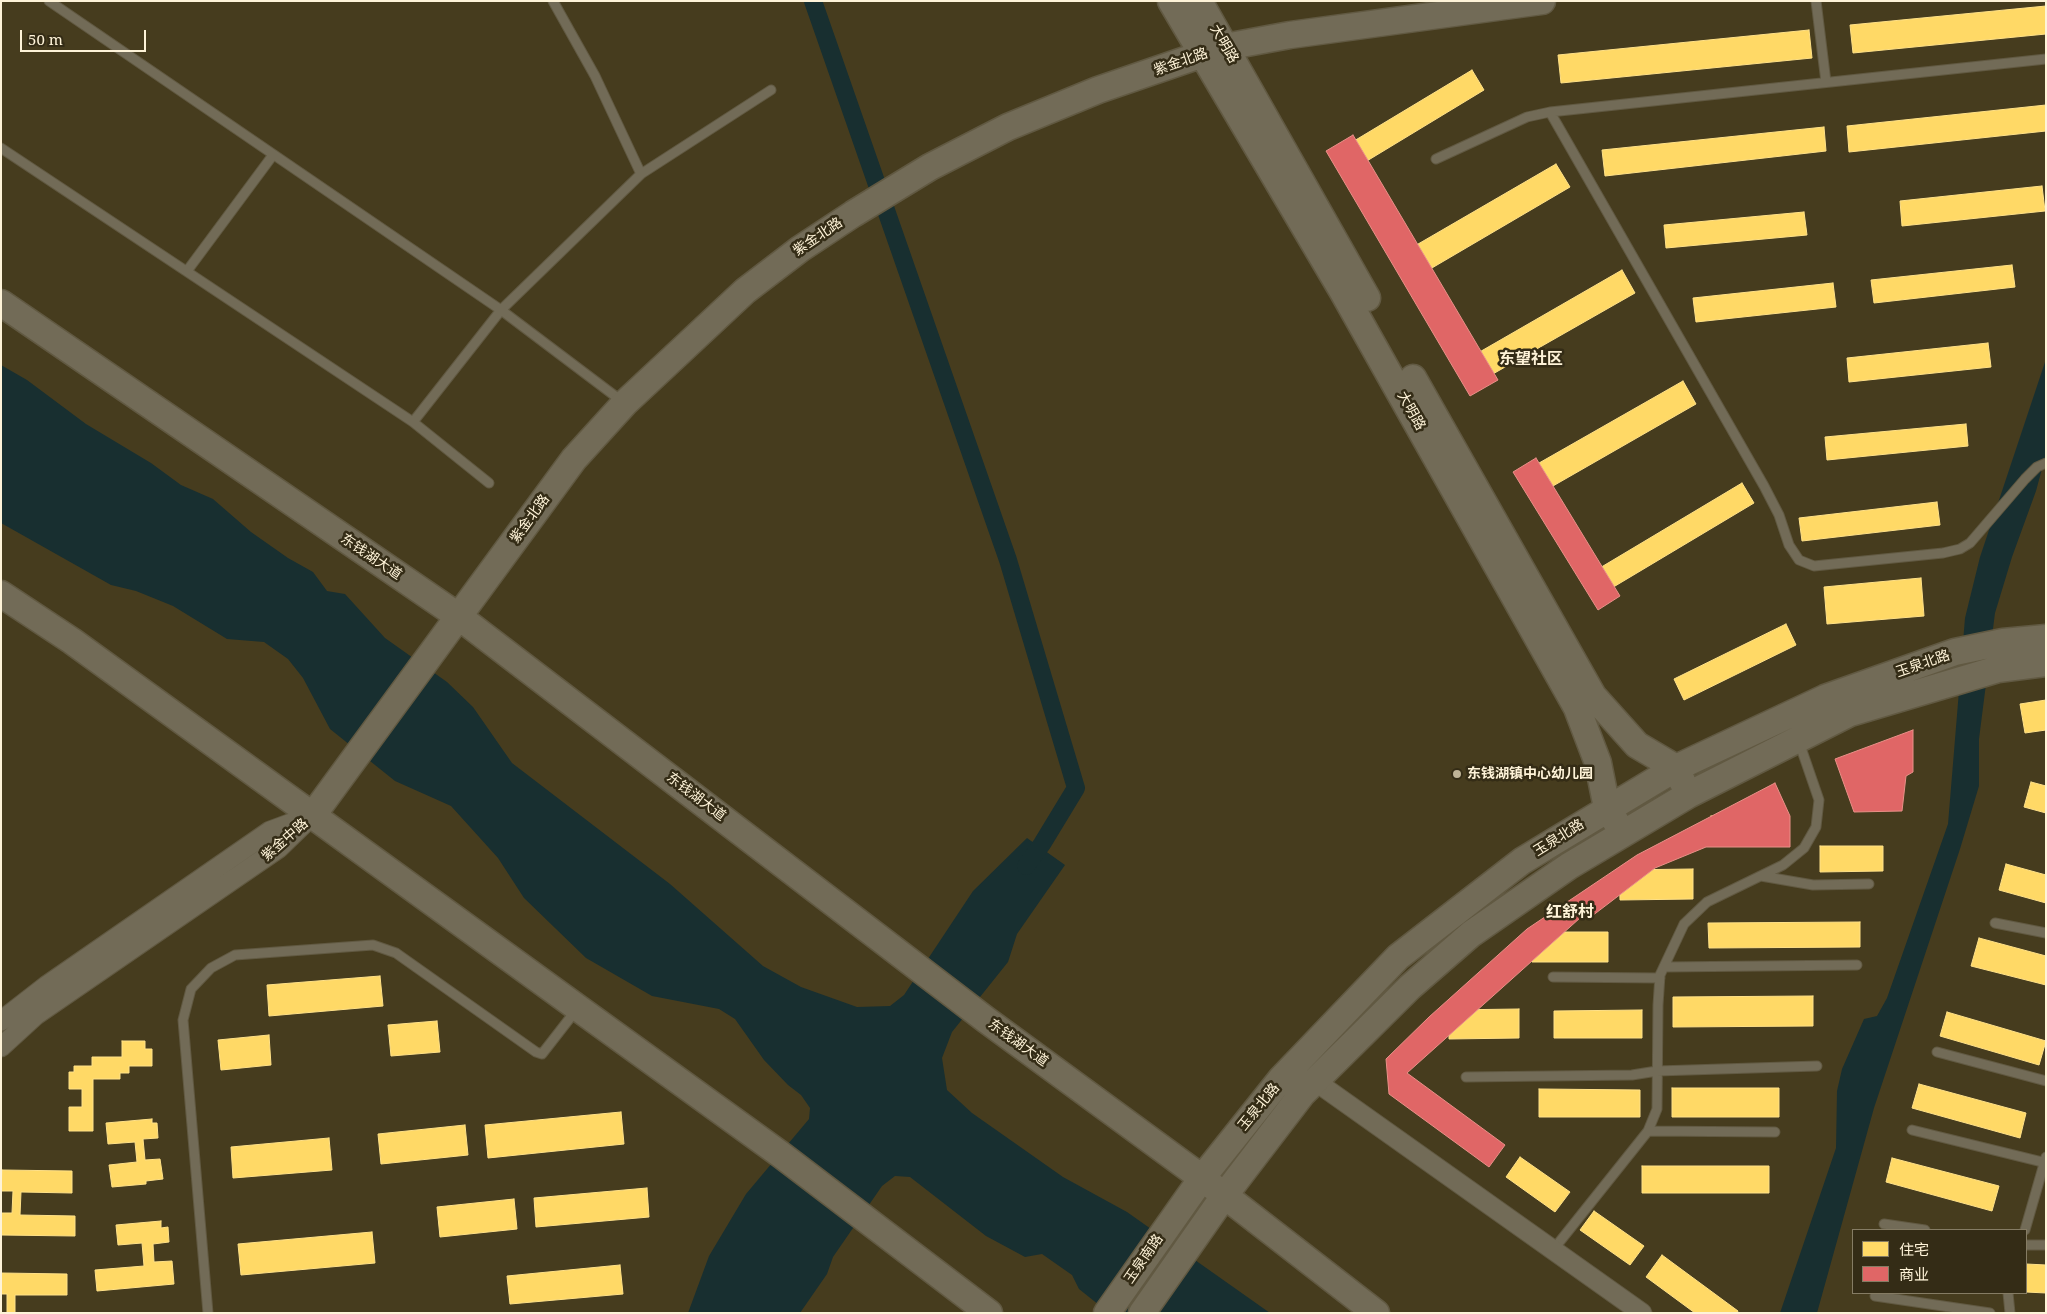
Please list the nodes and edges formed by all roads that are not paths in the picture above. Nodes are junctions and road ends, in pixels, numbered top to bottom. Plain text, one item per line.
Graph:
1 (553, 1) edge
2 (1171, 1) edge
3 (1199, 1) edge
4 (1542, 1) edge
5 (1816, 1) edge
6 (56, 3) edge
7 (1214, 51) junction
8 (2046, 59) edge
9 (1826, 82) junction
10 (771, 90) dead end
11 (1550, 112) junction
12 (1, 148) edge
13 (273, 155) junction
14 (1436, 158) dead end
15 (641, 174) junction
16 (187, 271) junction
17 (1, 303) edge
18 (501, 310) junction
19 (625, 404) junction
20 (413, 422) junction
21 (2046, 463) edge
22 (489, 483) dead end
23 (1, 594) edge
24 (458, 616) junction
25 (2046, 638) edge
26 (2046, 663) edge
27 (1798, 740) junction
28 (1676, 768) junction
29 (1688, 795) junction
30 (1607, 808) junction
31 (313, 815) junction
32 (1623, 833) junction
33 (1761, 876) junction
34 (1869, 884) dead end
35 (1995, 923) dead end
36 (2046, 933) edge
37 (1857, 965) dead end
38 (1664, 967) junction
39 (1553, 977) dead end
40 (1660, 978) junction
41 (578, 1008) junction
42 (1, 1021) edge
43 (1, 1048) edge
44 (1937, 1052) dead end
45 (1817, 1066) dead end
46 (1657, 1071) junction
47 (1466, 1076) dead end
48 (2046, 1080) edge
49 (1316, 1081) junction
50 (1912, 1130) dead end
51 (1648, 1132) junction
52 (1775, 1132) dead end
53 (2045, 1161) edge
54 (1202, 1178) junction
55 (1224, 1196) junction
56 (1182, 1206) joint
57 (1884, 1224) dead end
58 (1918, 1229) edge
59 (2025, 1229) edge
60 (2046, 1245) edge
61 (2027, 1246) edge
62 (1553, 1250) junction
63 (2008, 1294) edge
64 (1875, 1296) dead end
65 (208, 1313) edge
66 (989, 1313) edge
67 (1107, 1313) edge
68 (1142, 1313) edge
69 (1376, 1313) edge
70 (1642, 1313) edge
71 (1990, 1313) edge
72 (2010, 1313) edge

1 - 15 lane
2 - 7 street, 大明路
3 - 7 street, 大明路
4 - 7 street, 紫金北路
5 - 9 lane
6 - 13 lane
7 - 19 street, 紫金北路
7 - 28 street, 大明路
7 - 30 street, 大明路
8 - 9 lane
9 - 11 lane
10 - 15 lane
11 - 14 lane
11 - 21 lane
12 - 16 lane
13 - 16 lane
13 - 18 lane
15 - 18 lane
16 - 20 lane
17 - 24 street, 东钱湖大道
18 - 19 lane
18 - 20 lane
19 - 24 street, 紫金北路
20 - 22 lane
23 - 31 street
24 - 31 street, 紫金北路
24 - 54 street, 东钱湖大道
25 - 28 street, 玉泉北路
26 - 27 street, 玉泉北路
27 - 29 street, 玉泉北路
27 - 33 lane
28 - 29 street
28 - 30 street, 玉泉北路
29 - 32 street, 玉泉北路
30 - 32 street, 大明路
30 - 54 street, 玉泉北路
31 - 41 street
31 - 42 street, 紫金中路
31 - 43 street, 紫金中路
32 - 49 street, 玉泉北路
33 - 34 lane
33 - 38 lane
35 - 36 lane
37 - 38 lane
38 - 40 lane
39 - 40 lane
40 - 46 lane
41 - 65 lane
41 - 66 street
44 - 48 lane
45 - 46 lane
46 - 47 lane
46 - 51 lane
49 - 55 street, 玉泉北路
49 - 62 street
50 - 53 lane
51 - 52 lane
51 - 62 lane
53 - 59 lane
54 - 55 street, 东钱湖大道
54 - 56 street, 玉泉北路
55 - 68 street, 玉泉北路
55 - 69 street, 东钱湖大道
56 - 67 street, 玉泉南路
57 - 58 lane
60 - 61 lane
62 - 70 street
63 - 72 lane
64 - 71 lane

